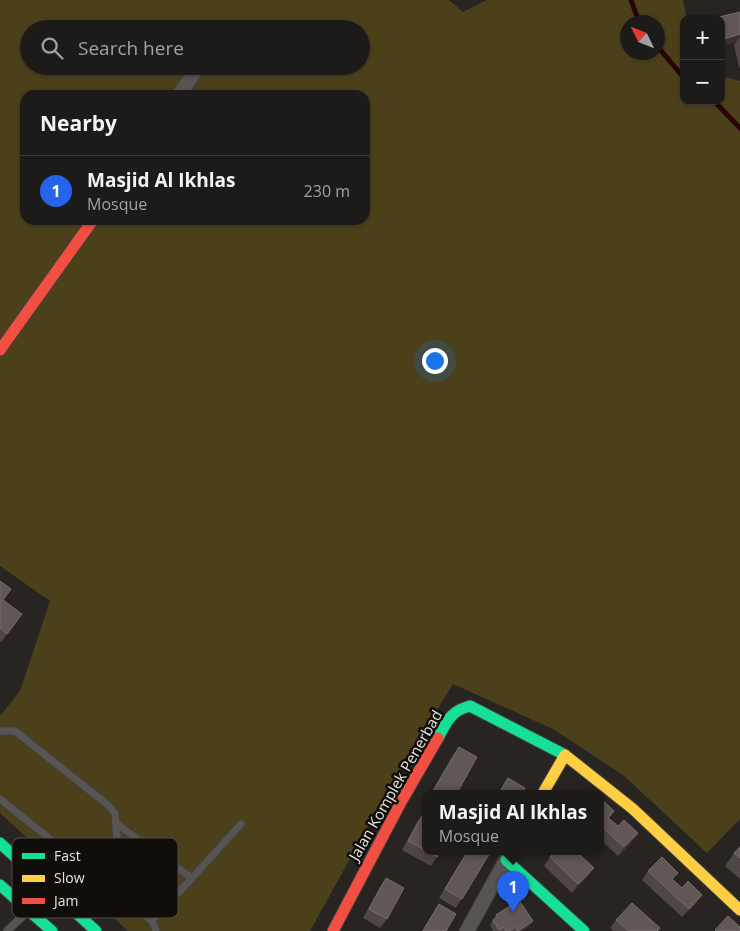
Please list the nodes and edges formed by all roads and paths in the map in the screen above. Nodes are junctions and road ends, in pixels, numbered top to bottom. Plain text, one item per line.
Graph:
1 (193, 75) edge
2 (182, 90) edge
3 (89, 225) edge
4 (0, 350) edge
5 (0, 731) edge
6 (565, 755) junction
7 (545, 790) edge
8 (0, 799) edge
9 (241, 824) dead end
10 (118, 825) junction
11 (49, 838) edge
12 (119, 838) edge
13 (136, 838) edge
14 (0, 843) edge
15 (509, 855) edge
16 (12, 856) edge
17 (178, 868) edge
18 (192, 878) junction
19 (0, 885) edge
20 (178, 893) edge
21 (12, 894) edge
22 (740, 910) edge
23 (21, 918) edge
24 (40, 918) edge
25 (80, 918) edge
26 (148, 918) edge
27 (155, 918) edge
28 (152, 921) junction
29 (7, 931) edge
30 (52, 931) edge
31 (96, 931) edge
32 (156, 931) edge
33 (333, 931) edge
34 (467, 931) edge
35 (584, 931) edge

1 - 2 street
3 - 4 main road
5 - 10 lane
6 - 7 main road
6 - 22 main road, Jalan Komplek Penerbad
6 - 33 main road, Jalan Komplek Penerbad
8 - 11 lane
9 - 18 lane
10 - 12 lane
10 - 13 lane
14 - 16 main road
15 - 34 street
15 - 35 main road
17 - 18 lane
18 - 20 lane
19 - 21 main road
23 - 29 lane
24 - 30 main road
25 - 31 main road
26 - 28 lane
27 - 28 lane
28 - 32 lane

